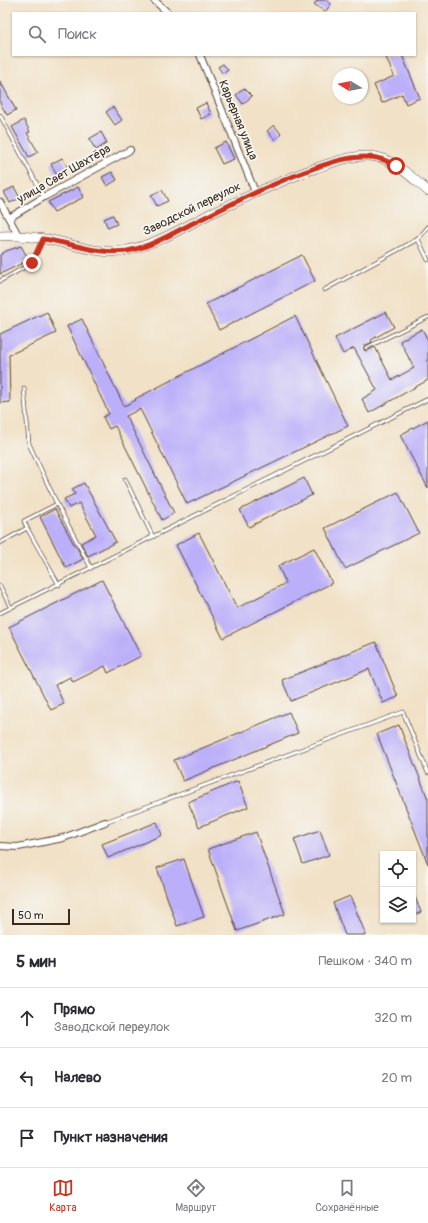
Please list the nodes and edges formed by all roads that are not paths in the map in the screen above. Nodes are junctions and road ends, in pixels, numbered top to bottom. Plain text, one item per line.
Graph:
1 (154, 0) edge
2 (167, 12) edge
3 (200, 56) edge
4 (0, 115) edge
5 (130, 150) dead end
6 (428, 191) edge
7 (255, 192) junction
8 (44, 197) junction
9 (0, 202) edge
10 (9, 218) junction
11 (428, 227) edge
12 (18, 235) junction
13 (0, 236) edge
14 (43, 239) junction
15 (418, 239) junction
16 (428, 260) edge
17 (0, 281) edge
18 (324, 290) dead end
19 (428, 318) edge
20 (366, 348) dead end
21 (24, 388) dead end
22 (428, 399) edge
23 (125, 479) dead end
24 (57, 504) junction
25 (27, 528) junction
26 (153, 537) junction
27 (0, 543) edge
28 (91, 568) junction
29 (59, 585) junction
30 (0, 586) edge
31 (11, 608) junction
32 (0, 613) edge
33 (428, 773) edge
34 (105, 822) joint
35 (0, 846) edge

1 - 2 street
3 - 7 street, Карьерная улица
4 - 8 lane
5 - 8 street, улица Свет Шахтёра
6 - 7 main road, Заводской переулок
7 - 14 main road, Заводской переулок
8 - 10 street, улица Свет Шахтёра
9 - 10 street, улица Свет Шахтёра
10 - 12 street, улица Свет Шахтёра
11 - 15 lane
12 - 13 main road, Заводской переулок
12 - 14 main road, Заводской переулок
14 - 17 lane
15 - 16 lane
15 - 18 lane
19 - 20 lane
21 - 24 lane
22 - 26 lane
23 - 26 lane
24 - 25 lane
24 - 28 lane
25 - 27 lane
25 - 29 lane
26 - 28 lane
28 - 29 lane
29 - 31 lane
30 - 31 lane
31 - 32 lane
33 - 34 lane
34 - 35 street

